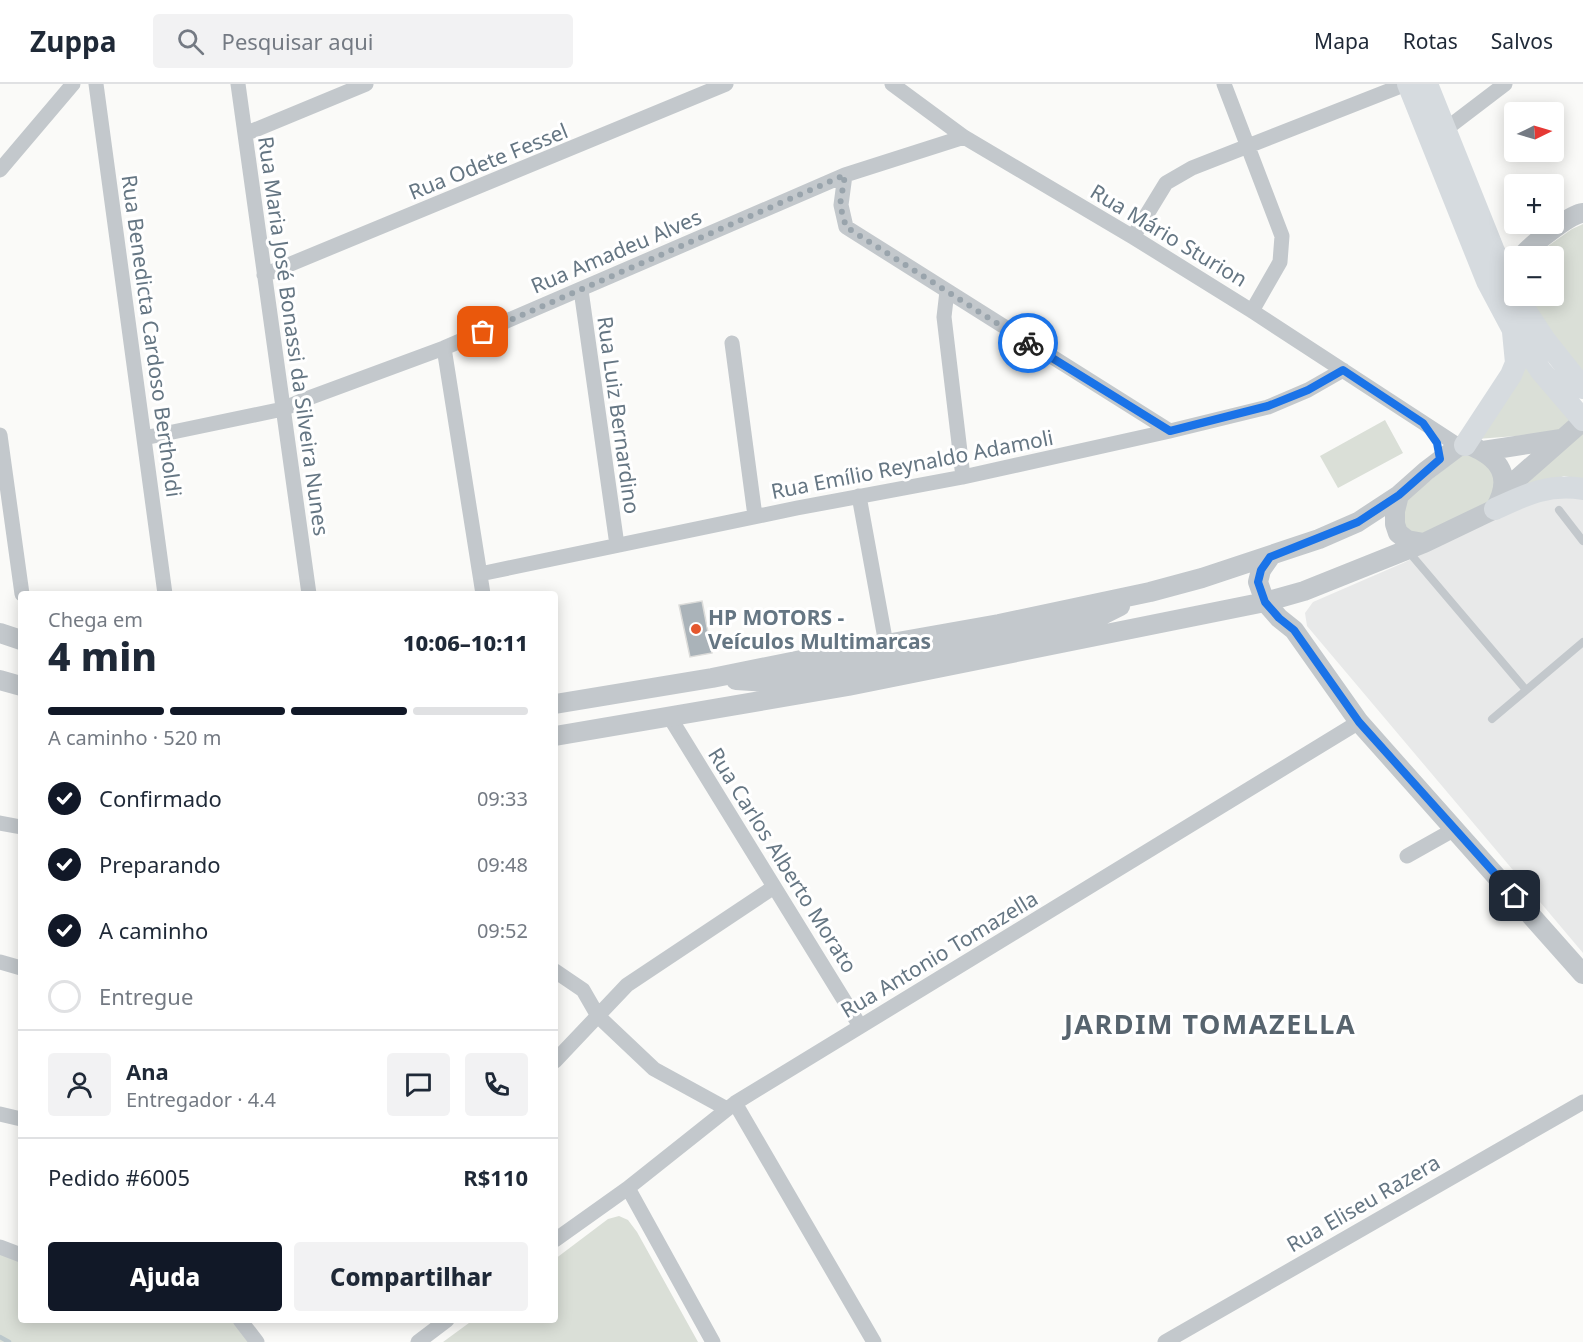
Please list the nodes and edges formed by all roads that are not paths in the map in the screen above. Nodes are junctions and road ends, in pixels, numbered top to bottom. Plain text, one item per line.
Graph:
1 (73, 84) edge
2 (96, 84) edge
3 (238, 84) edge
4 (366, 84) edge
5 (726, 84) edge
6 (1224, 84) edge
7 (1407, 84) edge
8 (1427, 84) edge
9 (1505, 84) edge
10 (895, 85) edge
11 (1446, 129) junction
12 (245, 134) junction
13 (964, 137) junction
14 (1247, 146) junction
15 (0, 170) edge
16 (845, 175) junction
17 (1581, 212) edge
18 (1133, 237) junction
19 (1535, 246) edge
20 (1494, 251) junction
21 (1504, 252) edge
22 (1504, 270) edge
23 (264, 275) junction
24 (581, 290) junction
25 (947, 291) junction
26 (1524, 306) edge
27 (1252, 311) junction
28 (1512, 328) junction
29 (732, 343) dead end
30 (444, 348) junction
31 (1343, 370) junction
32 (283, 409) junction
33 (1580, 409) edge
34 (1423, 423) junction
35 (1170, 431) junction
36 (0, 435) edge
37 (144, 438) junction
38 (1561, 439) junction
39 (1469, 447) junction
40 (1440, 459) junction
41 (963, 477) junction
42 (1583, 489) edge
43 (1399, 495) junction
44 (858, 496) junction
45 (1498, 505) junction
46 (1559, 510) dead end
47 (754, 516) junction
48 (1583, 541) edge
49 (616, 545) junction
50 (1415, 546) junction
51 (1270, 557) junction
52 (480, 574) junction
53 (22, 591) edge
54 (165, 591) edge
55 (309, 591) edge
56 (483, 591) edge
57 (1304, 591) junction
58 (1150, 592) junction
59 (1265, 602) junction
60 (1294, 630) junction
61 (0, 633) edge
62 (18, 639) edge
63 (1583, 642) edge
64 (886, 644) junction
65 (712, 678) junction
66 (0, 680) edge
67 (18, 685) edge
68 (1526, 690) junction
69 (558, 704) edge
70 (669, 716) junction
71 (1492, 718) dead end
72 (1359, 722) junction
73 (558, 735) edge
74 (0, 823) edge
75 (18, 826) edge
76 (1455, 829) junction
77 (1407, 856) dead end
78 (774, 886) junction
79 (0, 962) edge
80 (18, 967) edge
81 (558, 973) edge
82 (1583, 974) edge
83 (598, 1016) junction
84 (860, 1026) junction
85 (558, 1058) edge
86 (1583, 1102) edge
87 (731, 1106) junction
88 (0, 1114) edge
89 (18, 1118) edge
90 (628, 1188) junction
91 (558, 1238) edge
92 (0, 1247) edge
93 (18, 1254) edge
94 (242, 1323) edge
95 (443, 1323) edge
96 (257, 1342) edge
97 (418, 1342) edge
98 (712, 1342) edge
99 (874, 1342) edge
100 (1165, 1342) edge

1 - 15 street
2 - 37 street, Rua Benedicta Cardoso Bertholdi
3 - 12 street, Rua Maria José Bonassi da Silveira Nunes
4 - 12 street
5 - 23 street, Rua Odete Fessel
6 - 14 street
7 - 14 street
7 - 28 main road
8 - 11 main road
9 - 11 street
10 - 13 street, Rua Mário Sturion
11 - 20 main road
12 - 23 street, Rua Maria José Bonassi da Silveira Nunes
13 - 16 street, Rua Amadeu Alves
13 - 18 street, Rua Mário Sturion
14 - 18 street
14 - 27 street
16 - 24 street, Rua Amadeu Alves
16 - 25 street
17 - 19 street
18 - 27 street, Rua Mário Sturion
20 - 21 street
20 - 22 main road
23 - 32 street, Rua Maria José Bonassi da Silveira Nunes
24 - 30 street, Rua Amadeu Alves
24 - 49 street, Rua Luiz Bernardino
25 - 35 street
25 - 41 street
26 - 33 main road
27 - 31 street, Rua Mário Sturion
28 - 33 main road
28 - 39 main road
29 - 47 street
30 - 32 street, Rua Amadeu Alves
30 - 52 street
31 - 34 street, Rua Mário Sturion
31 - 35 street, Rua Emílio Reynaldo Adamoli
32 - 37 street, Rua Amadeu Alves
32 - 55 street, Rua Maria José Bonassi da Silveira Nunes
33 - 38 street
34 - 39 street, Rua Mário Sturion
34 - 40 street, Rua Mário Sturion
35 - 41 street, Rua Emílio Reynaldo Adamoli
36 - 53 street
37 - 54 street, Rua Benedicta Cardoso Bertholdi
38 - 39 street
38 - 45 street
39 - 40 street
39 - 45 street
40 - 43 street
41 - 44 street, Rua Emílio Reynaldo Adamoli
42 - 45 main road
43 - 50 street
43 - 51 street
44 - 47 street, Rua Emílio Reynaldo Adamoli
44 - 64 street
45 - 50 street
46 - 48 lane
47 - 49 street, Rua Emílio Reynaldo Adamoli
49 - 52 street, Rua Emílio Reynaldo Adamoli
50 - 57 street
50 - 68 lane
51 - 58 street
51 - 59 street
52 - 56 street
57 - 59 street
57 - 60 street
58 - 64 street
58 - 65 street
59 - 60 street
59 - 70 street
60 - 72 street
61 - 62 street
63 - 68 lane
64 - 65 street
65 - 69 street
66 - 67 street
68 - 71 lane
70 - 73 street
70 - 78 street, Rua Carlos Alberto Morato
72 - 76 street
72 - 84 street, Rua Antonio Tomazella
74 - 75 street
76 - 77 street
76 - 82 street
78 - 83 street
78 - 84 street, Rua Carlos Alberto Morato
79 - 80 street
81 - 83 street
83 - 85 street
83 - 87 street
84 - 87 street, Rua Antonio Tomazella
86 - 100 street, Rua Eliseu Razera
87 - 90 street, Rua Antonio Tomazella
87 - 99 street
88 - 89 street
90 - 91 street, Rua Antonio Tomazella
90 - 98 street
92 - 93 street
94 - 96 street
95 - 97 street

